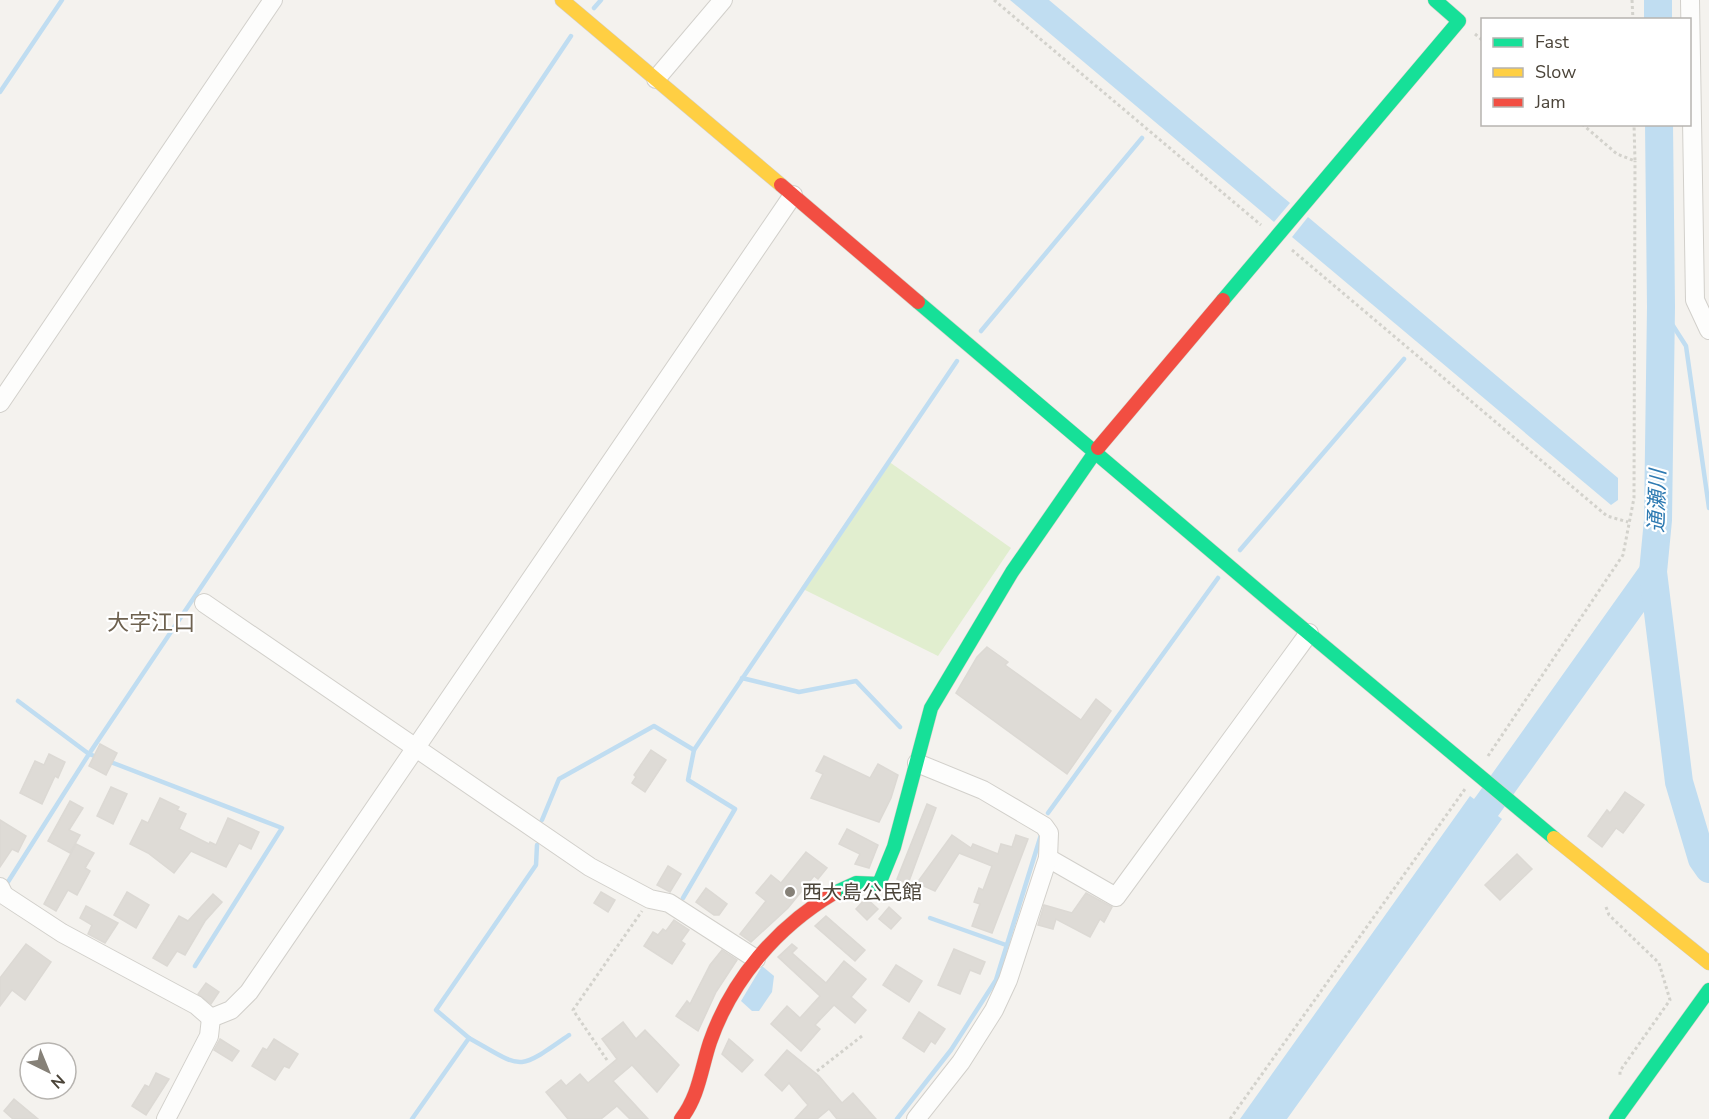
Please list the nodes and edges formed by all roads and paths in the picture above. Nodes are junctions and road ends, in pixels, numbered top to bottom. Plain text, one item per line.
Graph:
1 (273, 0) edge
2 (562, 0) edge
3 (723, 0) edge
4 (994, 0) edge
5 (1435, 0) edge
6 (1632, 0) edge
7 (1690, 0) edge
8 (1633, 18) edge
9 (1690, 18) edge
10 (1691, 60) edge
11 (656, 79) junction
12 (1584, 126) edge
13 (1634, 126) edge
14 (1635, 161) junction
15 (793, 195) junction
16 (1276, 238) junction
17 (1709, 330) edge
18 (0, 403) edge
19 (1094, 453) junction
20 (1629, 522) junction
21 (204, 603) dead end
22 (1309, 633) junction
23 (416, 747) junction
24 (917, 763) junction
25 (1476, 773) junction
26 (1048, 858) junction
27 (1612, 885) junction
28 (0, 887) edge
29 (650, 899) junction
30 (756, 959) junction
31 (1709, 963) edge
32 (1709, 990) edge
33 (211, 1018) junction
34 (862, 1036) dead end
35 (607, 1060) dead end
36 (817, 1071) dead end
37 (1630, 1099) junction
38 (173, 1116) edge
39 (681, 1119) edge
40 (916, 1119) edge
41 (1230, 1119) edge
42 (1616, 1119) edge

1 - 18 street
2 - 11 street
3 - 11 street
4 - 16 path
5 - 16 street
6 - 8 path
7 - 9 street
10 - 17 street
11 - 15 street
12 - 14 path
13 - 14 path
14 - 20 path
15 - 19 street
15 - 23 street
16 - 19 street
16 - 20 path
19 - 22 street
19 - 24 street
20 - 25 path
21 - 23 street
22 - 25 street
22 - 26 street
23 - 29 street
23 - 33 street
24 - 26 street
24 - 30 street
25 - 27 street
25 - 41 path
26 - 40 street
27 - 31 street
27 - 37 path
28 - 33 street
29 - 30 street
29 - 35 path
30 - 39 street
32 - 37 street
33 - 38 street
34 - 36 path
37 - 42 street

